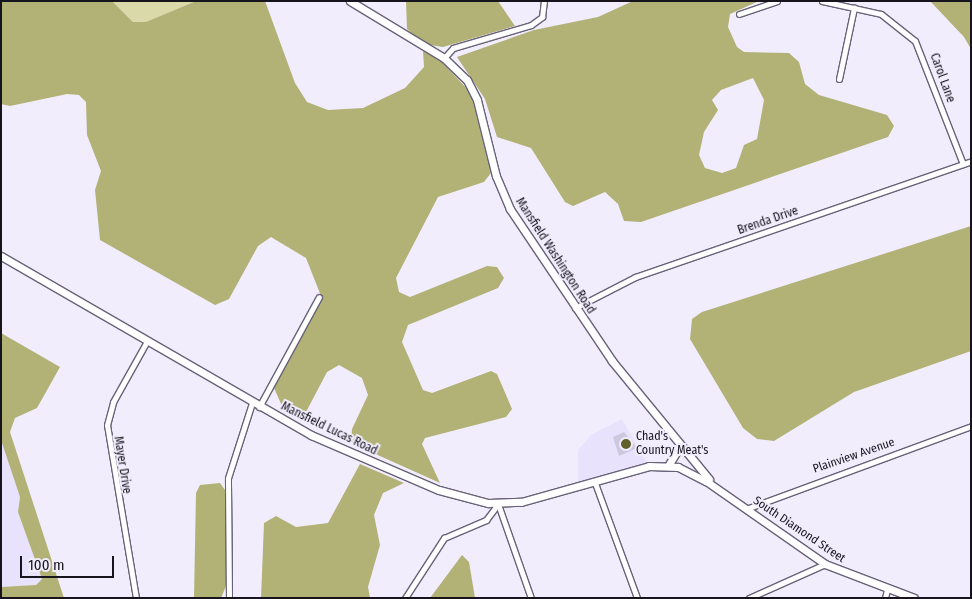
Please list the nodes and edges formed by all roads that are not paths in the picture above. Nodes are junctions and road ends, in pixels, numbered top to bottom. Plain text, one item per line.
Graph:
1 (350, 1) edge
2 (544, 1) edge
3 (777, 1) edge
4 (822, 1) edge
5 (854, 8) junction
6 (739, 14) dead end
7 (444, 58) junction
8 (839, 79) dead end
9 (971, 161) edge
10 (963, 164) junction
11 (1, 256) edge
12 (319, 297) dead end
13 (576, 308) junction
14 (146, 343) junction
15 (252, 403) junction
16 (259, 407) junction
17 (971, 426) edge
18 (680, 446) junction
19 (668, 466) junction
20 (678, 468) joint
21 (595, 483) junction
22 (716, 487) junction
23 (498, 504) junction
24 (746, 509) junction
25 (825, 564) junction
26 (887, 589) junction
27 (136, 598) edge
28 (230, 598) edge
29 (405, 598) edge
30 (531, 598) edge
31 (637, 598) edge
32 (749, 598) edge
33 (885, 598) edge
34 (914, 598) edge

1 - 7 street, Mansfield Washington Road
2 - 7 street
3 - 6 street
4 - 5 street, Carol Lane
5 - 8 street
5 - 10 street, Carol Lane
7 - 13 street, Mansfield Washington Road
9 - 10 street, Brenda Drive
10 - 13 street, Brenda Drive
11 - 14 street, Mansfield Lucas Road
12 - 16 street
13 - 18 street, Mansfield Washington Road
14 - 15 street, Mansfield Lucas Road
14 - 27 street, Mayer Drive
15 - 16 street, Mansfield Lucas Road
15 - 28 street
16 - 23 street, Mansfield Lucas Road
17 - 24 street, Plainview Avenue
18 - 19 street
18 - 22 street, Mansfield Washington Road
19 - 20 street, Mansfield Lucas Road
19 - 21 street, Mansfield Lucas Road
20 - 22 street, South Diamond Street
21 - 23 street, Mansfield Lucas Road
21 - 31 street
22 - 24 street, South Diamond Street
23 - 29 street
23 - 30 street
24 - 25 street, South Diamond Street
25 - 26 street, South Diamond Street
25 - 32 street
26 - 33 street
26 - 34 street, South Diamond Street

